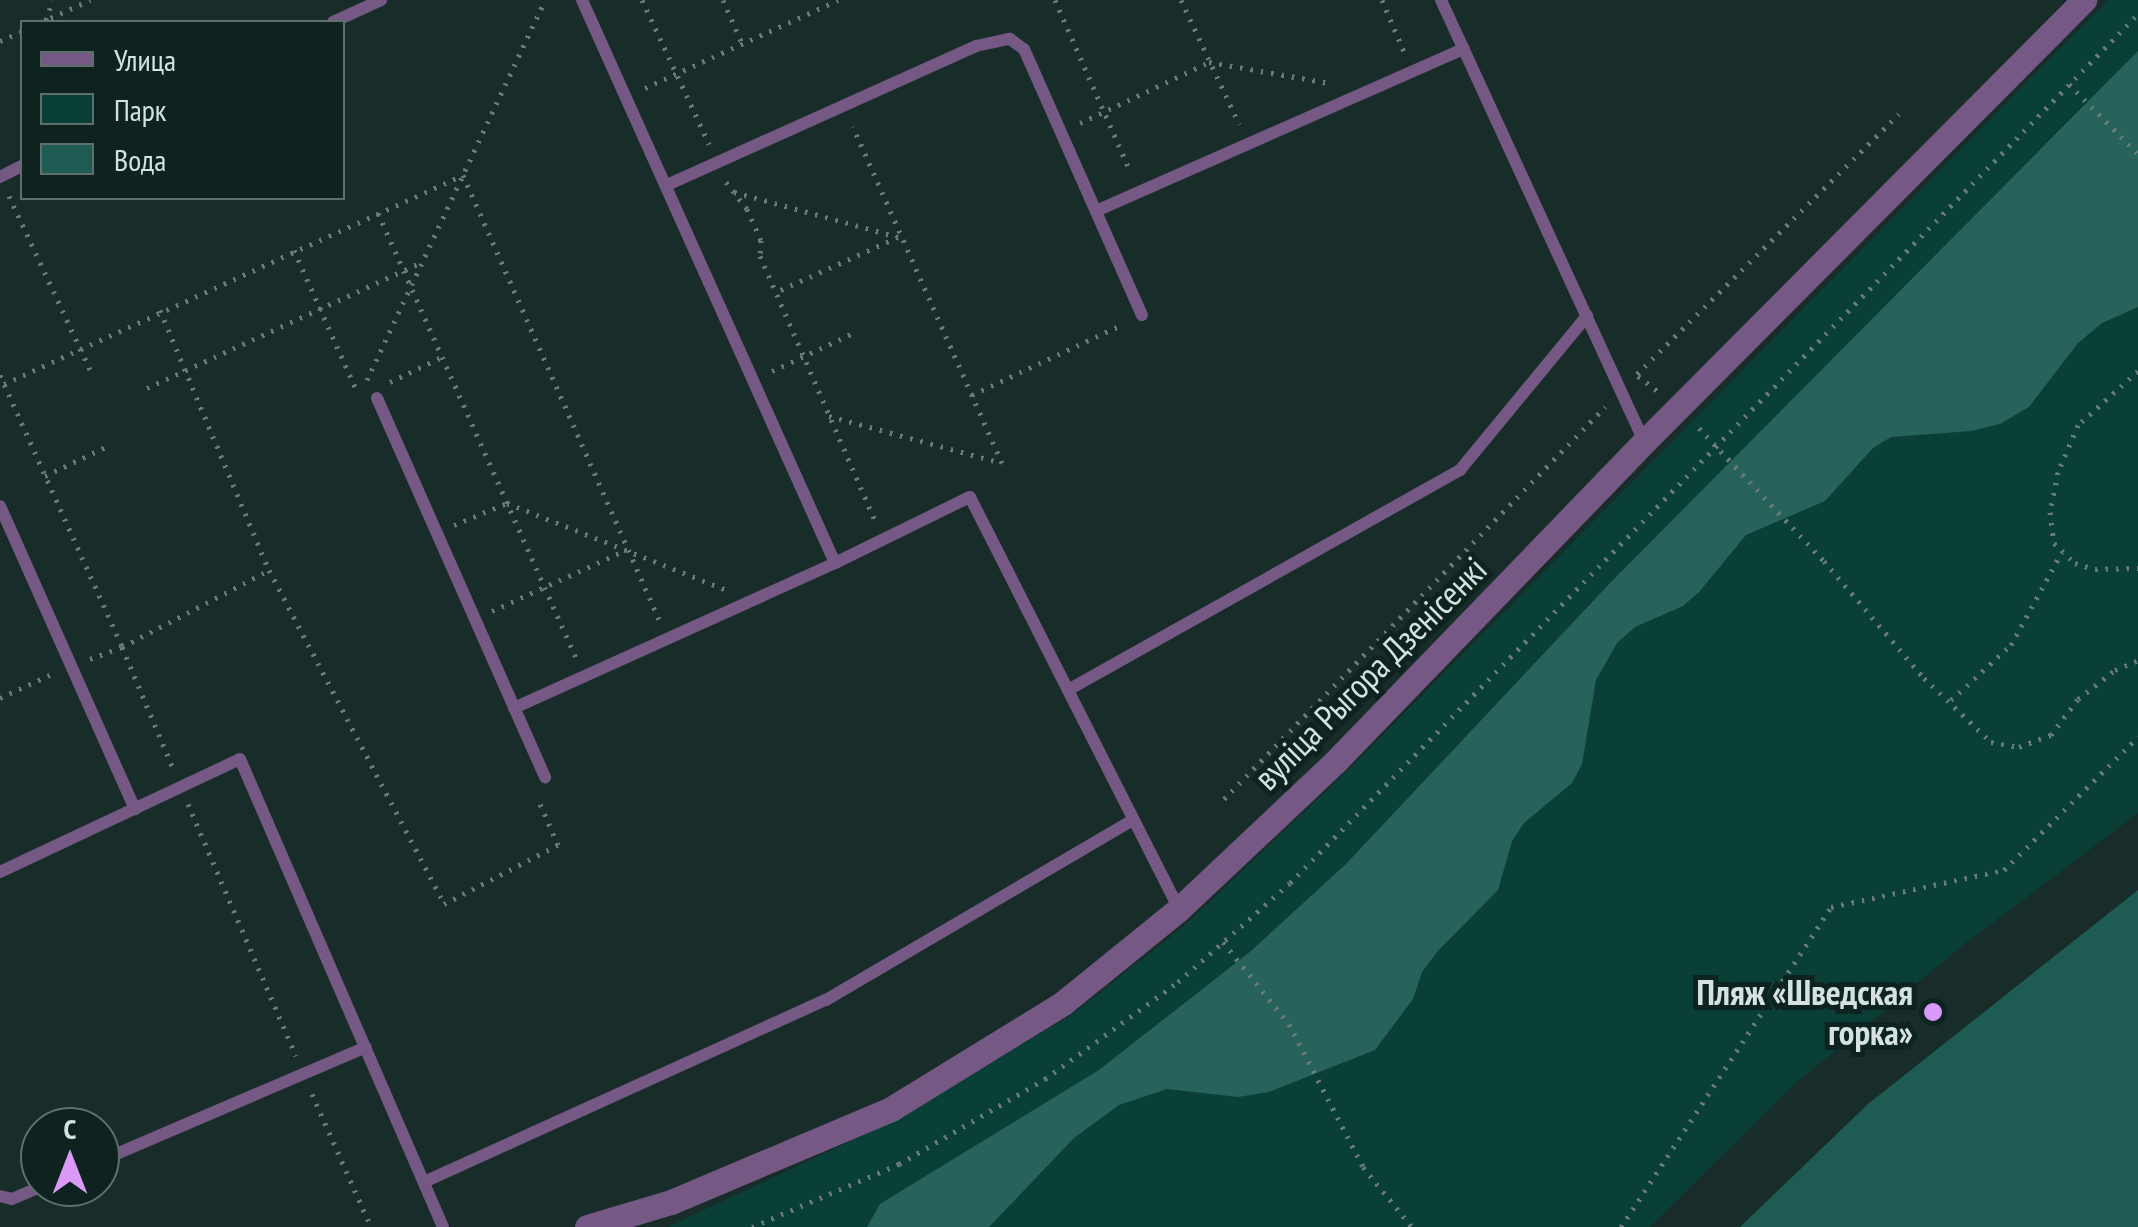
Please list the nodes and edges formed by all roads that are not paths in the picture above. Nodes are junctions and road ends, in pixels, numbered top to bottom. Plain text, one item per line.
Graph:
1 (381, 0) edge
2 (582, 0) edge
3 (1441, 0) edge
4 (2084, 0) edge
5 (337, 20) edge
6 (1464, 49) junction
7 (667, 185) junction
8 (1096, 211) junction
9 (1142, 315) road end
10 (1586, 316) junction
11 (376, 393) road end
12 (1644, 442) junction
13 (0, 506) edge
14 (835, 563) junction
15 (1068, 690) junction
16 (514, 708) junction
17 (545, 776) dead end
18 (135, 809) junction
19 (1133, 820) junction
20 (0, 872) edge
21 (1180, 909) junction
22 (366, 1046) junction
23 (120, 1152) edge
24 (424, 1182) junction
25 (443, 1227) edge
26 (587, 1227) edge

1 - 5 lane
2 - 7 lane
3 - 6 lane
4 - 12 street, вуліца Рыгора Дзенісенкі
6 - 8 lane
6 - 10 lane
7 - 8 lane
7 - 14 lane
8 - 9 lane
10 - 12 lane
10 - 15 lane
11 - 16 lane
12 - 21 street, вуліца Рыгора Дзенісенкі
13 - 18 lane
14 - 15 lane
14 - 16 lane
15 - 19 lane
16 - 17 lane
18 - 20 lane
18 - 22 lane
19 - 21 lane
19 - 24 lane
21 - 26 street, вуліца Рыгора Дзенісенкі
22 - 23 lane
22 - 24 lane
24 - 25 lane

